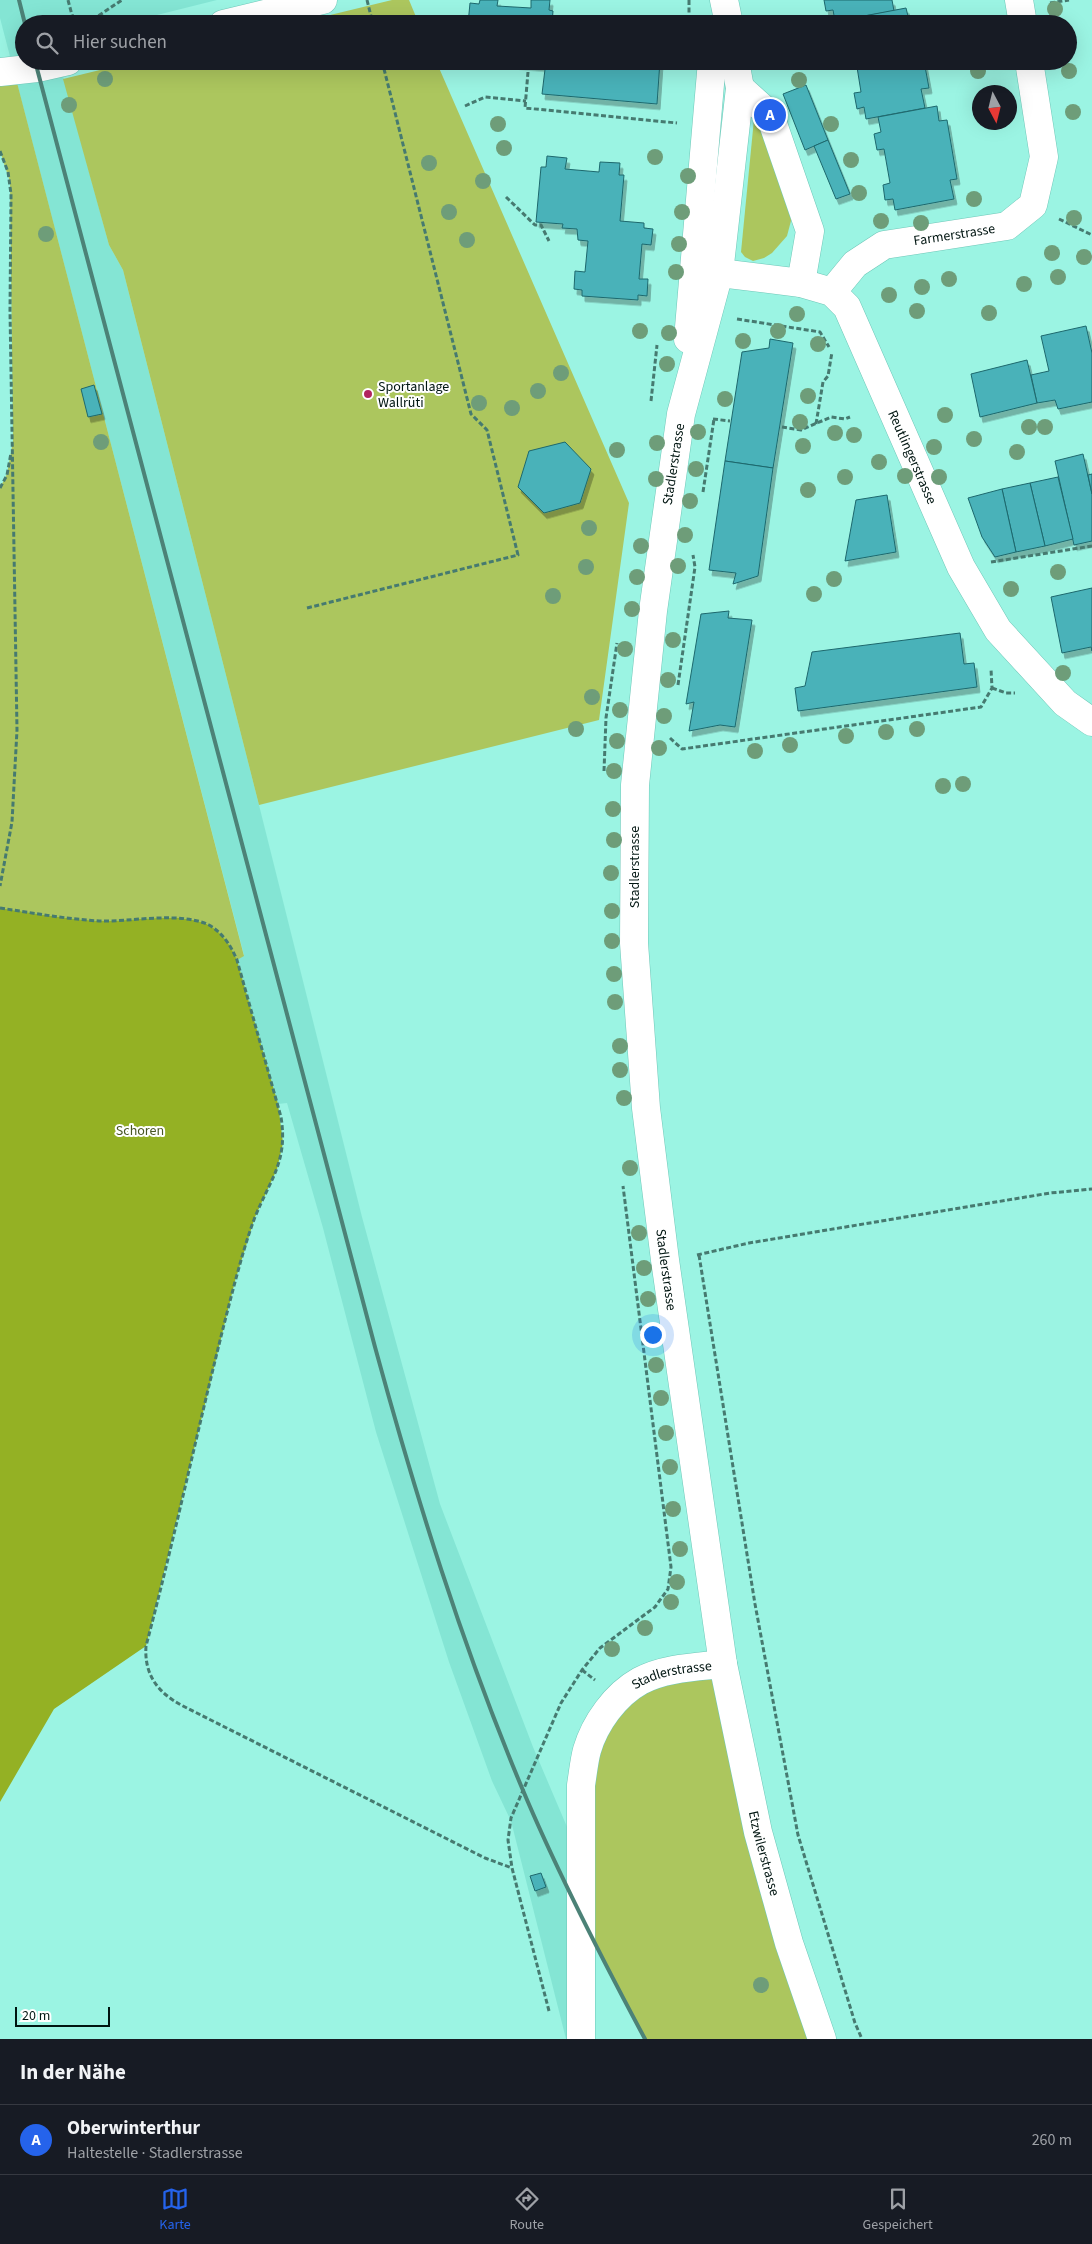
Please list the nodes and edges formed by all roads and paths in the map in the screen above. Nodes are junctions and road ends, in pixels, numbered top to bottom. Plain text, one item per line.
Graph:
1 (68, 0) edge
2 (122, 0) edge
3 (323, 0) edge
4 (367, 0) edge
5 (689, 0) edge
6 (722, 0) edge
7 (1019, 0) edge
8 (72, 15) edge
9 (100, 15) edge
10 (261, 15) edge
11 (371, 15) edge
12 (689, 15) edge
13 (719, 15) edge
14 (726, 15) edge
15 (1022, 15) edge
16 (18, 70) edge
17 (384, 70) edge
18 (712, 70) edge
19 (737, 70) edge
20 (1030, 70) edge
21 (0, 72) edge
22 (528, 72) dead end
23 (740, 88) junction
24 (526, 102) junction
25 (465, 106) dead end
26 (680, 123) dead end
27 (0, 151) edge
28 (506, 197) dead end
29 (1033, 205) junction
30 (1092, 235) edge
31 (549, 241) dead end
32 (706, 271) junction
33 (801, 283) junction
34 (832, 292) junction
35 (734, 322) dead end
36 (850, 417) dead end
37 (714, 419) dead end
38 (816, 424) junction
39 (782, 427) dead end
40 (13, 442) junction
41 (0, 488) edge
42 (702, 497) dead end
43 (694, 546) dead end
44 (1092, 546) edge
45 (961, 567) junction
46 (307, 608) dead end
47 (990, 663) dead end
48 (677, 691) dead end
49 (1092, 722) edge
50 (672, 729) dead end
51 (0, 886) edge
52 (0, 908) edge
53 (1092, 1189) edge
54 (699, 1255) junction
55 (665, 1260) junction
56 (671, 1567) dead end
57 (723, 1664) junction
58 (512, 1868) junction
59 (551, 2020) dead end
60 (581, 2039) edge
61 (822, 2039) edge
62 (862, 2039) edge

1 - 8 path
2 - 9 path
3 - 10 main road
4 - 11 path
5 - 12 path
6 - 13 main road
6 - 14 main road
7 - 15 main road
16 - 21 main road
17 - 46 path
18 - 32 main road, Stadlerstrasse
19 - 23 main road, Stadlerstrasse
20 - 29 main road
22 - 24 path
23 - 32 main road, Stadlerstrasse
23 - 33 main road
24 - 25 path
24 - 26 path
27 - 40 path
28 - 31 path
29 - 30 path
29 - 34 main road, Farmerstrasse
32 - 33 main road
32 - 55 main road, Stadlerstrasse
33 - 34 main road
34 - 45 main road, Reutlingerstrasse
35 - 38 path
36 - 38 path
37 - 42 path
38 - 39 path
40 - 41 path
40 - 51 path
43 - 48 path
44 - 45 path
45 - 49 main road, Reutlingerstrasse
47 - 50 path
52 - 58 path
53 - 54 path
54 - 55 path
54 - 62 path
55 - 57 main road, Stadlerstrasse
56 - 58 path
57 - 60 main road, Stadlerstrasse
57 - 61 main road, Etzwilerstrasse
58 - 59 path

